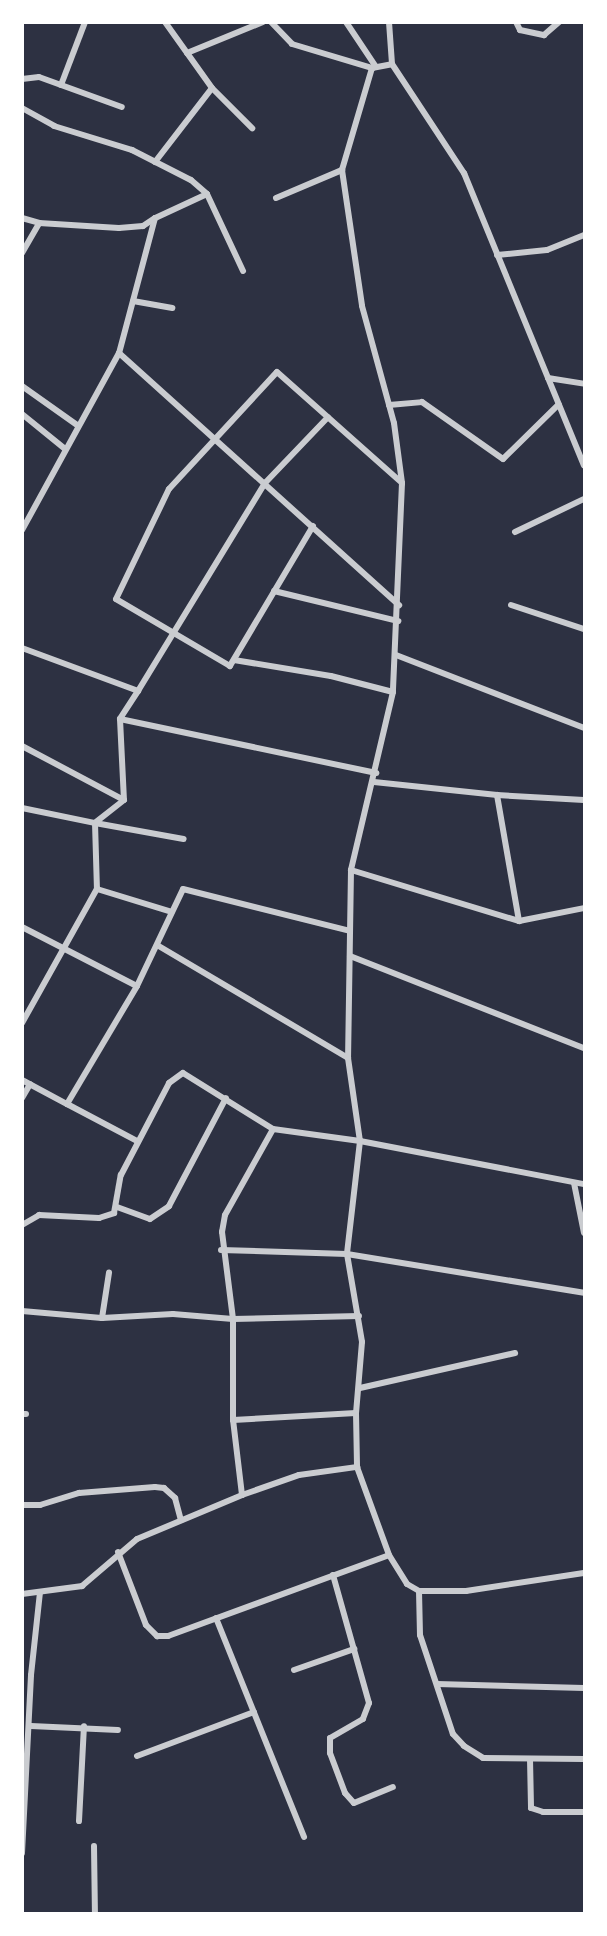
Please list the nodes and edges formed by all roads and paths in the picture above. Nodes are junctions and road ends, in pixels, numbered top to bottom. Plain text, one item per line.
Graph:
1 (85, 22) edge
2 (165, 22) edge
3 (263, 22) edge
4 (271, 22) edge
5 (346, 22) edge
6 (389, 22) edge
7 (516, 22) edge
8 (559, 22) edge
9 (187, 53) junction
10 (392, 64) junction
11 (374, 68) junction
12 (22, 79) edge
13 (61, 85) junction
14 (212, 88) junction
15 (122, 107) dead end
16 (22, 108) edge
17 (252, 128) dead end
18 (155, 162) junction
19 (342, 170) junction
20 (207, 194) junction
21 (276, 198) dead end
22 (22, 218) edge
23 (155, 218) junction
24 (39, 223) junction
25 (585, 235) edge
26 (22, 253) edge
27 (497, 255) junction
28 (243, 271) dead end
29 (133, 301) junction
30 (172, 308) dead end
31 (119, 353) junction
32 (548, 378) junction
33 (585, 384) edge
34 (22, 386) edge
35 (559, 404) junction
36 (389, 405) junction
37 (22, 414) edge
38 (328, 417) junction
39 (77, 425) junction
40 (216, 437) junction
41 (65, 449) junction
42 (585, 465) edge
43 (265, 483) junction
44 (402, 483) junction
45 (585, 499) edge
46 (313, 526) junction
47 (22, 530) edge
48 (515, 532) dead end
49 (274, 591) junction
50 (399, 605) junction
51 (512, 605) dead end
52 (398, 621) junction
53 (585, 629) edge
54 (174, 633) junction
55 (22, 648) edge
56 (396, 655) junction
57 (234, 660) junction
58 (138, 691) junction
59 (393, 692) junction
60 (120, 719) junction
61 (585, 728) edge
62 (22, 746) edge
63 (376, 773) junction
64 (374, 782) junction
65 (497, 795) junction
66 (124, 800) junction
67 (585, 800) edge
68 (22, 808) edge
69 (95, 823) junction
70 (184, 839) dead end
71 (351, 870) junction
72 (97, 889) junction
73 (585, 908) edge
74 (172, 912) junction
75 (519, 921) junction
76 (22, 927) edge
77 (350, 932) junction
78 (157, 945) junction
79 (64, 948) junction
80 (350, 956) junction
81 (137, 986) junction
82 (22, 1023) edge
83 (585, 1048) edge
84 (348, 1058) junction
85 (22, 1080) edge
86 (30, 1084) junction
87 (22, 1098) edge
88 (226, 1098) junction
89 (67, 1104) junction
90 (273, 1129) junction
91 (137, 1141) junction
92 (360, 1141) junction
93 (574, 1183) junction
94 (585, 1184) edge
95 (117, 1207) junction
96 (22, 1225) edge
97 (585, 1233) edge
98 (221, 1250) junction
99 (347, 1254) junction
100 (109, 1273) dead end
101 (585, 1293) edge
102 (22, 1311) edge
103 (359, 1316) junction
104 (102, 1318) junction
105 (233, 1319) junction
106 (515, 1353) dead end
107 (360, 1388) junction
108 (356, 1413) junction
109 (233, 1420) junction
110 (357, 1467) junction
111 (242, 1495) junction
112 (22, 1505) edge
113 (181, 1520) junction
114 (118, 1552) junction
115 (389, 1554) junction
116 (585, 1573) edge
117 (333, 1575) junction
118 (419, 1591) junction
119 (40, 1592) junction
120 (22, 1594) edge
121 (216, 1618) junction
122 (354, 1649) junction
123 (294, 1670) dead end
124 (22, 1675) edge
125 (31, 1675) junction
126 (437, 1684) junction
127 (585, 1688) edge
128 (254, 1712) junction
129 (31, 1726) junction
130 (84, 1726) junction
131 (118, 1730) dead end
132 (137, 1756) dead end
133 (530, 1759) junction
134 (585, 1759) edge
135 (393, 1787) dead end
136 (585, 1812) edge
137 (79, 1821) dead end
138 (304, 1838) dead end
139 (94, 1846) dead end
140 (22, 1853) edge
141 (95, 1914) edge

1 - 13 street
2 - 9 street
3 - 9 street
4 - 11 street
5 - 11 street
6 - 10 street
7 - 8 street
9 - 14 street
10 - 11 street
10 - 27 street
11 - 19 street
12 - 13 street
13 - 15 street
14 - 17 street
14 - 18 street
16 - 18 street
18 - 20 street
19 - 21 street
19 - 36 street
20 - 23 street
20 - 28 street
22 - 24 street
23 - 24 street
23 - 29 street
24 - 26 street
25 - 27 street
27 - 32 street
29 - 30 street
29 - 31 street
31 - 39 street
31 - 40 street
32 - 33 street
32 - 35 street
34 - 39 street
35 - 36 street
35 - 42 street
36 - 44 street
37 - 41 street
38 - 40 street
38 - 43 street
38 - 44 street
39 - 41 street
40 - 43 street
40 - 54 street
41 - 47 street
43 - 46 street
43 - 54 street
44 - 50 street
45 - 48 street
46 - 49 street
46 - 50 street
49 - 52 street
49 - 57 street
50 - 52 street
51 - 53 street
52 - 56 street
54 - 57 street
54 - 58 street
55 - 58 street
56 - 59 street
56 - 61 street
57 - 59 street
58 - 60 street
59 - 63 street
60 - 63 street
60 - 66 street
62 - 66 street
63 - 64 street
64 - 65 street
64 - 71 street
65 - 67 street
65 - 75 street
66 - 69 street
68 - 69 street
69 - 70 street
69 - 72 street
71 - 75 street
71 - 77 street
72 - 74 street
72 - 79 street
73 - 75 street
74 - 77 street
74 - 78 street
76 - 79 street
77 - 80 street
78 - 81 street
78 - 84 street
79 - 81 street
79 - 82 street
80 - 83 street
80 - 84 street
81 - 89 street
84 - 92 street
85 - 86 street
86 - 87 street
86 - 89 street
88 - 90 street
88 - 91 street
88 - 95 street
89 - 91 street
90 - 92 street
90 - 98 street
91 - 95 street
92 - 93 street
92 - 99 street
93 - 94 street
93 - 97 street
95 - 96 street
98 - 99 street
98 - 105 street
99 - 101 street
99 - 103 street
100 - 104 street
102 - 104 street
103 - 105 street
103 - 107 street
104 - 105 street
105 - 109 street
106 - 107 street
107 - 108 street
108 - 109 street
108 - 110 street
109 - 111 street
110 - 111 street
110 - 115 street
111 - 113 street
112 - 113 street
113 - 114 street
114 - 119 street
114 - 121 street
115 - 117 street
115 - 118 street
116 - 118 street
117 - 121 street
117 - 122 street
118 - 126 street
119 - 120 street
119 - 125 street
121 - 128 street
122 - 123 street
122 - 135 street
124 - 125 street
125 - 129 street
126 - 127 street
126 - 133 street
128 - 132 street
128 - 138 street
129 - 130 street
129 - 140 street
130 - 131 street
130 - 137 street
133 - 134 street
133 - 136 street
139 - 141 street

